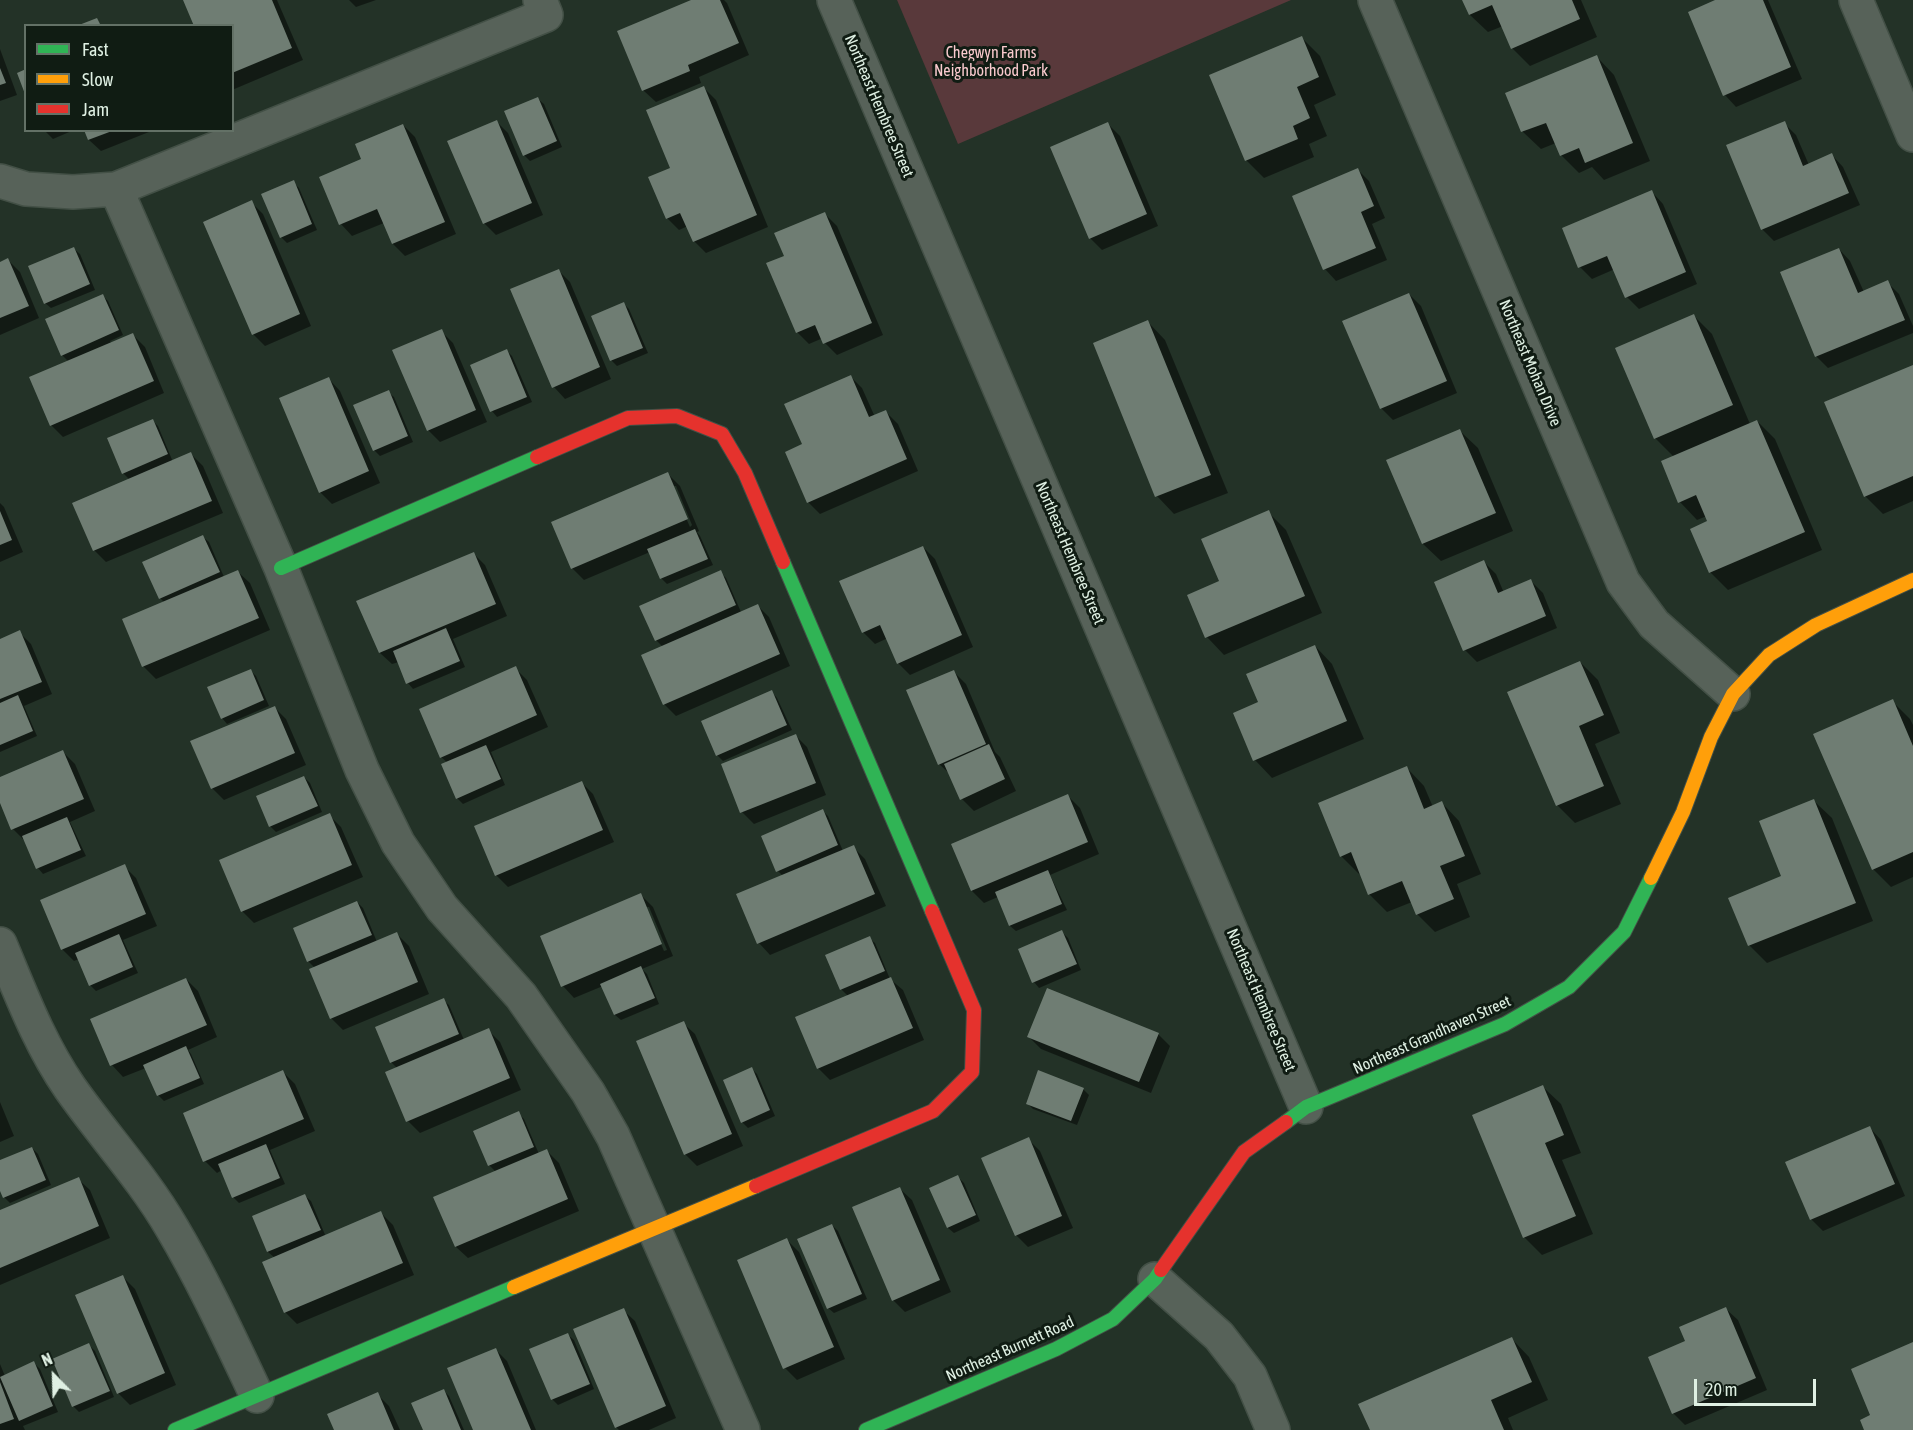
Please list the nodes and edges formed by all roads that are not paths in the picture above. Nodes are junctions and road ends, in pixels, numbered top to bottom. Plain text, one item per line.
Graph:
1 (540, 0) edge
2 (834, 0) edge
3 (1375, 0) edge
4 (1856, 0) edge
5 (1913, 135) edge
6 (0, 181) edge
7 (116, 189) junction
8 (281, 568) junction
9 (1913, 580) edge
10 (1733, 694) junction
11 (0, 944) edge
12 (1306, 1107) junction
13 (653, 1229) junction
14 (1155, 1279) junction
15 (257, 1396) junction
16 (175, 1430) edge
17 (743, 1430) edge
18 (866, 1430) edge
19 (1273, 1430) edge

1 - 7 street
2 - 12 street, Northeast Hembree Street
3 - 10 street, Northeast Mohan Drive
4 - 5 street
6 - 7 street
7 - 8 street
8 - 13 street
8 - 13 street
9 - 10 street, Northeast Grandhaven Street
10 - 12 street, Northeast Grandhaven Street
11 - 15 street
12 - 14 street, Northeast Grandhaven Street
13 - 15 street
13 - 17 street
14 - 18 street, Northeast Burnett Road
14 - 19 street
15 - 16 street

